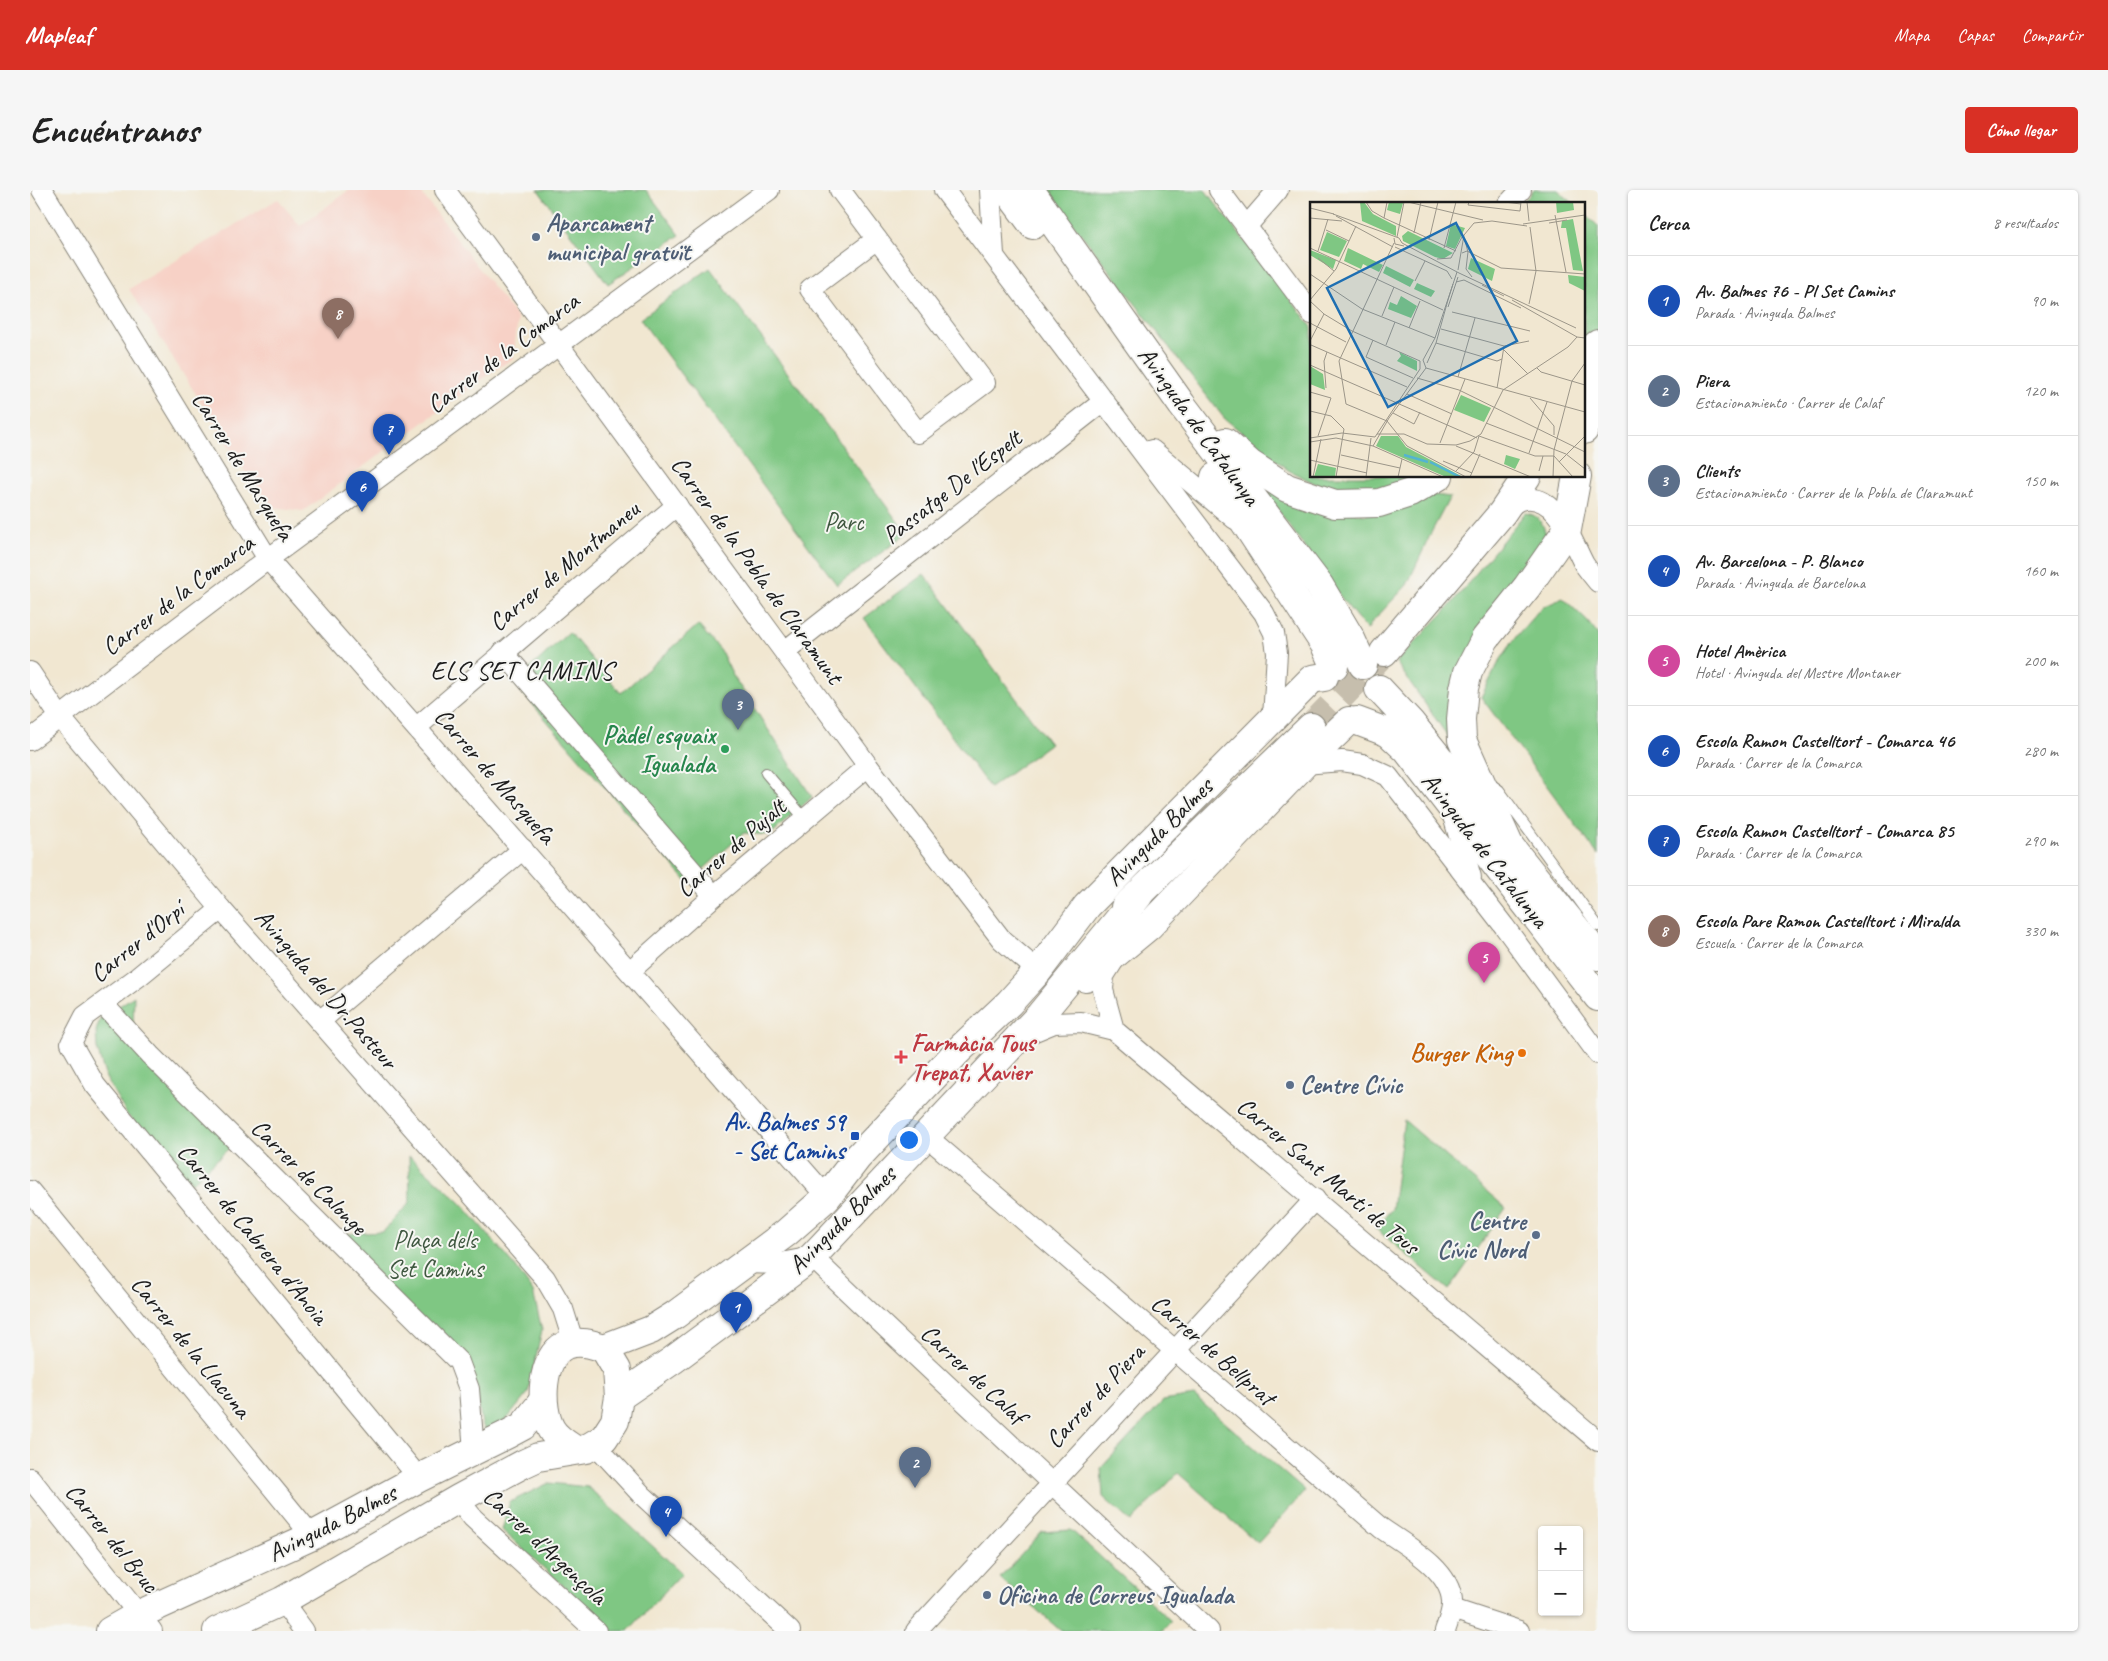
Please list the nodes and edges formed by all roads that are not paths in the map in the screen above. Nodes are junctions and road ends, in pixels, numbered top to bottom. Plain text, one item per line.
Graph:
1 (42, 190) edge
2 (445, 190) edge
3 (769, 190) edge
4 (840, 190) edge
5 (944, 190) edge
6 (990, 190) edge
7 (1007, 190) edge
8 (1030, 190) edge
9 (1219, 190) edge
10 (1278, 190) edge
11 (1521, 190) edge
12 (1510, 202) edge
13 (1246, 227) junction
14 (877, 239) junction
15 (994, 255) junction
16 (1310, 311) edge
17 (559, 344) junction
18 (1598, 344) edge
19 (1586, 354) edge
20 (1598, 375) edge
21 (1586, 392) edge
22 (1598, 399) edge
23 (1104, 400) junction
24 (1182, 405) junction
25 (1121, 424) junction
26 (1586, 426) edge
27 (1436, 478) edge
28 (1526, 478) edge
29 (1578, 478) edge
30 (677, 505) junction
31 (1502, 514) junction
32 (1567, 530) junction
33 (1254, 534) junction
34 (268, 559) junction
35 (1598, 582) edge
36 (503, 652) junction
37 (785, 652) junction
38 (1373, 659) junction
39 (1329, 671) junction
40 (30, 672) edge
41 (1379, 689) junction
42 (60, 717) junction
43 (1273, 717) junction
44 (1353, 721) junction
45 (417, 727) junction
46 (1311, 728) tunnel mouth
47 (30, 740) edge
48 (1304, 764) junction
49 (868, 766) junction
50 (766, 773) dead end
51 (1477, 773) junction
52 (1451, 807) junction
53 (805, 818) junction
54 (1510, 847) junction
55 (523, 849) junction
56 (1475, 888) junction
57 (1139, 895) junction
58 (714, 896) junction
59 (221, 909) junction
60 (1598, 926) edge
61 (1121, 950) junction
62 (1598, 956) edge
63 (630, 971) junction
64 (1038, 971) junction
65 (1598, 997) edge
66 (1009, 1003) junction
67 (103, 1004) junction
68 (1040, 1015) junction
69 (85, 1016) joint
70 (320, 1021) junction
71 (1114, 1030) junction
72 (1016, 1039) junction
73 (1598, 1054) edge
74 (925, 1136) junction
75 (30, 1191) edge
76 (827, 1197) junction
77 (1315, 1199) junction
78 (812, 1257) junction
79 (745, 1263) junction
80 (574, 1344) junction
81 (604, 1348) junction
82 (1173, 1351) junction
83 (619, 1397) junction
84 (543, 1401) junction
85 (1598, 1441) edge
86 (585, 1447) junction
87 (474, 1451) junction
88 (30, 1478) edge
89 (420, 1478) junction
90 (1052, 1482) junction
91 (458, 1499) junction
92 (312, 1536) junction
93 (282, 1601) junction
94 (1452, 1609) junction
95 (146, 1623) edge
96 (110, 1631) edge
97 (217, 1631) edge
98 (304, 1631) edge
99 (596, 1631) edge
100 (790, 1631) edge
101 (916, 1631) edge
102 (1209, 1631) edge
103 (1445, 1631) edge
104 (1519, 1631) edge

1 - 34 street, Carrer de Masquefa
2 - 17 street, Carrer de la Pobla de Claramunt
3 - 17 street, Carrer de la Comarca
4 - 14 street
5 - 15 street
6 - 15 street
7 - 33 street, Avinguda de Catalunya
8 - 24 street, Avinguda de Catalunya
9 - 13 street
10 - 13 street
11 - 12 street
13 - 16 street
14 - 14 street
15 - 23 street
17 - 30 street, Carrer de la Pobla de Claramunt
17 - 34 street, Carrer de la Comarca
18 - 19 street
20 - 21 street
22 - 26 street
23 - 25 street
23 - 37 street, Passatge De l'Espelt
24 - 27 street
24 - 38 street, Avinguda de Catalunya
25 - 33 street
25 - 43 street
28 - 31 street
29 - 32 street
30 - 36 street, Carrer de Montmaneu
30 - 37 street, Carrer de la Pobla de Claramunt
31 - 32 street
31 - 38 street
32 - 35 street
32 - 51 street
33 - 39 street, Avinguda de Catalunya
34 - 42 street, Carrer de la Comarca
34 - 45 street, Carrer de Masquefa
36 - 45 street, Carrer de Montmaneu
36 - 58 street
37 - 49 street, Carrer de la Pobla de Claramunt
38 - 39 street
38 - 41 street
39 - 43 street, Avinguda Balmes
39 - 44 street
40 - 42 street, Avinguda del Dr.Pasteur
41 - 44 street
41 - 54 street, Avinguda de Catalunya
42 - 47 street, Carrer de la Comarca
42 - 59 street, Avinguda del Dr.Pasteur
43 - 64 street, Avinguda Balmes
44 - 48 street, Avinguda Balmes
44 - 52 street, Avinguda de Catalunya
45 - 55 street, Carrer de Masquefa
46 - 57 street
48 - 56 street
48 - 61 street, Avinguda Balmes
49 - 53 street, Carrer de Pujalt
49 - 64 street, Carrer de la Pobla de Claramunt
50 - 53 lane
51 - 54 street
51 - 60 lane
52 - 56 street
52 - 65 street, Avinguda de Catalunya
53 - 58 street, Carrer de Pujalt
54 - 62 street, Avinguda de Catalunya
55 - 63 street, Carrer de Masquefa
55 - 70 street
56 - 73 street
57 - 66 street, Avinguda Balmes
57 - 68 street, Avinguda Balmes
58 - 63 street, Carrer de Pujalt
59 - 67 street, Carrer d'Orpí
59 - 70 street, Avinguda del Dr.Pasteur
61 - 68 street, Avinguda Balmes
61 - 71 street
63 - 76 street, Carrer de Masquefa
64 - 66 street, Avinguda Balmes
66 - 76 street, Avinguda Balmes
67 - 69 street, Carrer d'Orpí
67 - 87 street, Carrer de Calonge
68 - 72 street, Avinguda Balmes
69 - 89 street, Carrer de Cabrera d'Anoia
70 - 80 street, Avinguda del Dr.Pasteur
71 - 72 street
71 - 77 street, Carrer Sant Martí de Tous
72 - 74 street, Avinguda Balmes
74 - 78 street, Avinguda Balmes
74 - 82 street, Carrer de Bellprat
75 - 92 street, Carrer de la Llacuna
76 - 79 street, Avinguda Balmes
77 - 82 street, Carrer de Piera
77 - 85 street, Carrer Sant Martí de Tous
78 - 79 street
78 - 83 street, Avinguda Balmes
78 - 90 street, Carrer de Calaf
79 - 81 street, Avinguda Balmes
80 - 81 street
80 - 84 street
81 - 83 street
82 - 90 street, Carrer de Piera
82 - 94 street, Carrer de Bellprat
83 - 86 street
84 - 86 street
84 - 87 street, Avinguda Balmes
86 - 91 street, Avinguda Balmes
86 - 100 street
87 - 89 street, Avinguda Balmes
88 - 95 street, Carrer del Bruc
89 - 92 street, Avinguda Balmes
90 - 101 street, Carrer de Piera
90 - 102 street, Carrer de Calaf
91 - 93 street, Avinguda Balmes
91 - 99 street, Carrer d'Argençola
92 - 95 street, Avinguda Balmes
93 - 97 street, Avinguda Balmes
93 - 98 street
94 - 103 street
94 - 104 street
95 - 96 street, Avinguda Balmes

